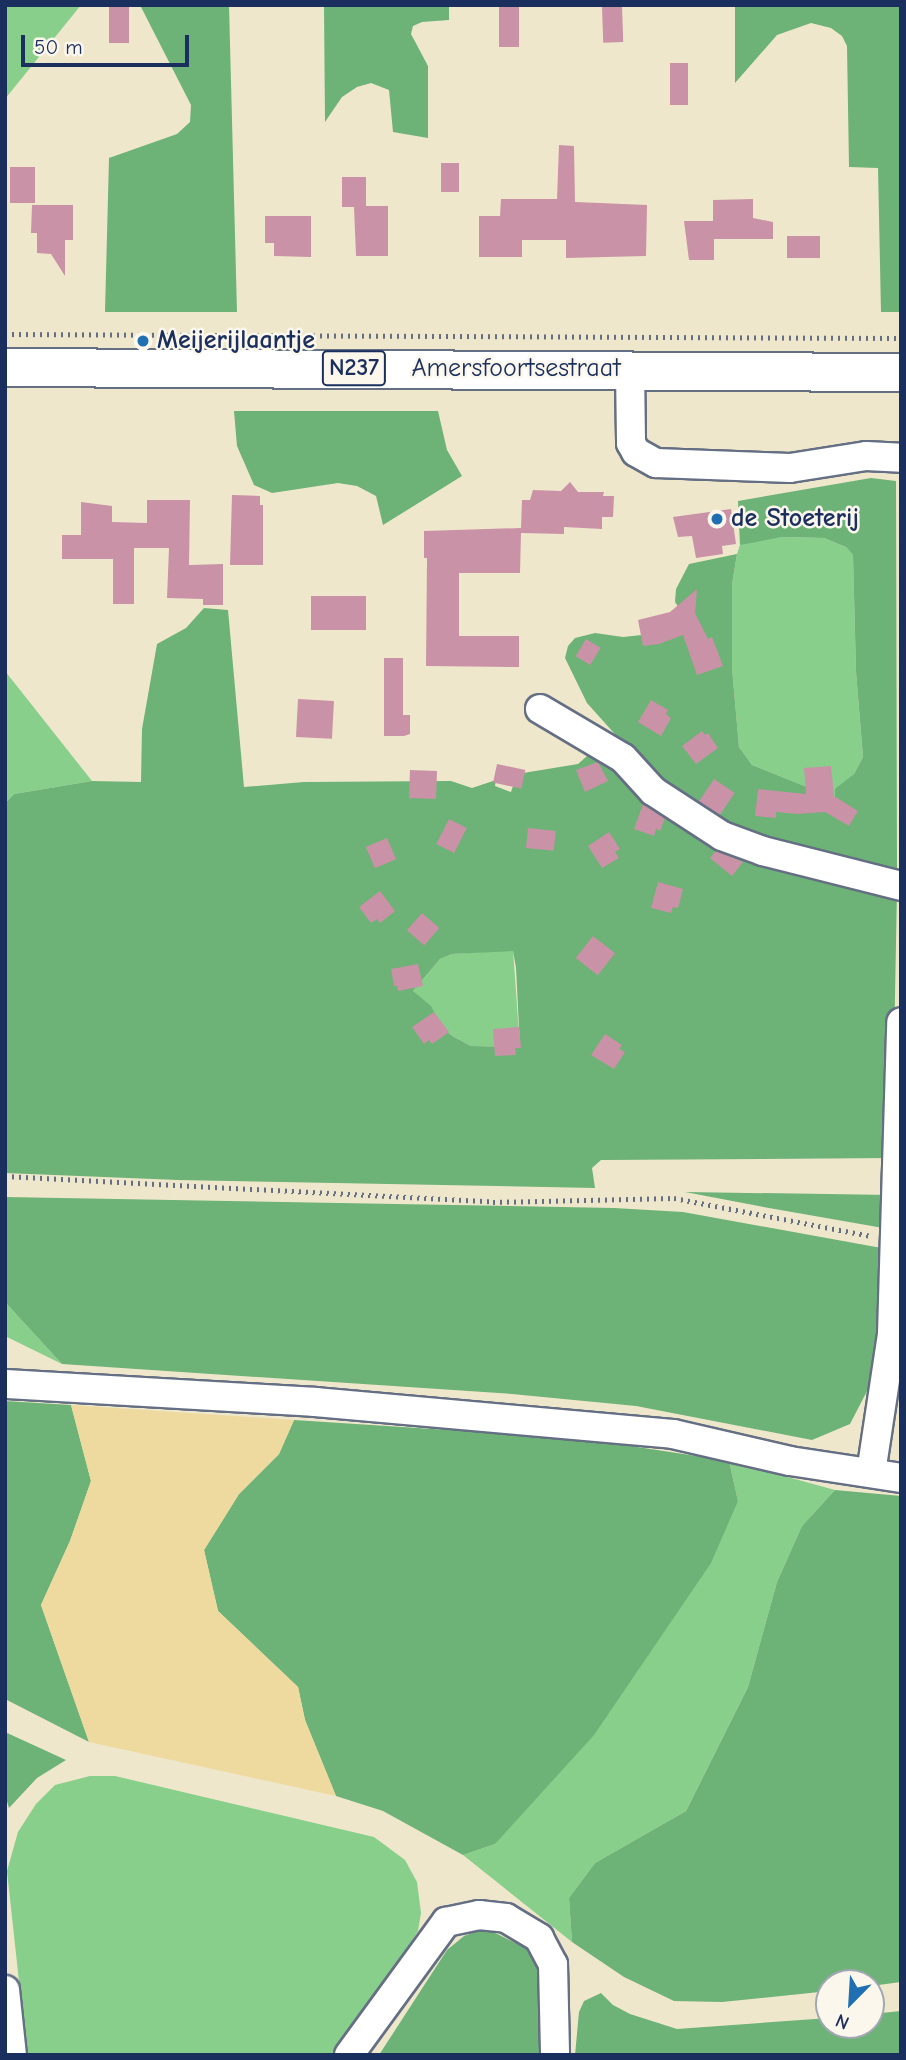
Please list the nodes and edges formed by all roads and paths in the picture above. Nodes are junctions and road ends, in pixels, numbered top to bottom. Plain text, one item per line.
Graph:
1 (5, 334) edge
2 (901, 338) edge
3 (5, 367) edge
4 (630, 369) junction
5 (901, 373) edge
6 (901, 458) edge
7 (540, 709) dead end
8 (901, 886) edge
9 (901, 1021) edge
10 (5, 1176) edge
11 (893, 1240) junction
12 (5, 1384) edge
13 (871, 1473) junction
14 (901, 1479) edge
15 (5, 1990) edge
16 (12, 2055) edge
17 (349, 2055) edge
18 (555, 2055) edge

1 - 2 path, Amersfoortsestraat
3 - 4 main road, Amersfoortsestraat / N237
4 - 5 main road, Amersfoortsestraat / N237
4 - 6 street
7 - 8 street
9 - 11 street
10 - 11 path
11 - 13 street
12 - 13 street
13 - 14 street
15 - 16 street
17 - 18 street

